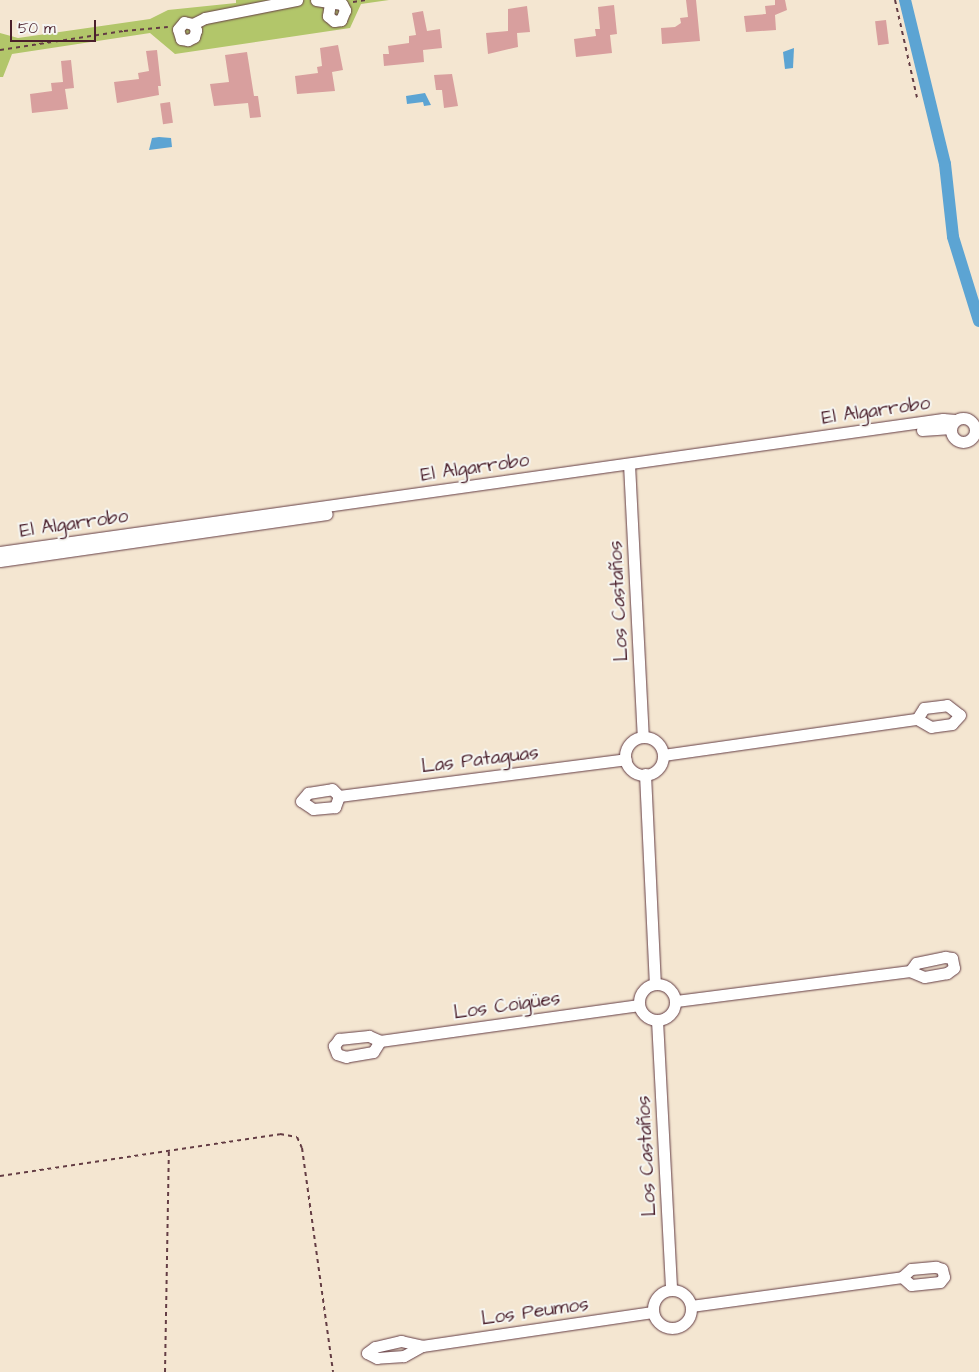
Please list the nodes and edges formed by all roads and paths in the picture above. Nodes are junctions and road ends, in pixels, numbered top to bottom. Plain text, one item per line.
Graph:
1 (298, 0) edge
2 (316, 0) edge
3 (895, 0) edge
4 (330, 4) dead end
5 (250, 6) edge
6 (178, 29) joint
7 (0, 50) edge
8 (917, 98) dead end
9 (953, 424) dead end
10 (629, 468) junction
11 (0, 552) edge
12 (0, 561) edge
13 (916, 719) dead end
14 (643, 737) junction
15 (663, 755) junction
16 (626, 759) junction
17 (645, 774) junction
18 (339, 796) dead end
19 (910, 971) dead end
20 (655, 983) junction
21 (676, 1001) junction
22 (638, 1005) junction
23 (657, 1020) junction
24 (380, 1041) dead end
25 (170, 1152) junction
26 (0, 1176) edge
27 (902, 1277) dead end
28 (671, 1290) junction
29 (691, 1306) junction
30 (653, 1312) junction
31 (422, 1346) dead end
32 (165, 1372) edge
33 (333, 1372) edge

1 - 5 street
2 - 4 street
3 - 8 path
5 - 6 street
6 - 7 path
9 - 10 street, El Algarrobo
10 - 11 street, El Algarrobo
10 - 12 street, El Algarrobo
10 - 14 street, Los Castaños
13 - 15 street
14 - 15 street
14 - 16 street
15 - 17 street
16 - 17 street
16 - 18 street, Las Pataguas
17 - 20 street
19 - 21 street
20 - 21 street
20 - 22 street
21 - 23 street
22 - 23 street
22 - 24 street, Los Coigües
23 - 28 street, Los Castaños
25 - 26 path
25 - 32 path
25 - 33 path
27 - 29 street
28 - 29 street
28 - 30 street
29 - 30 street
30 - 31 street, Los Peumos

